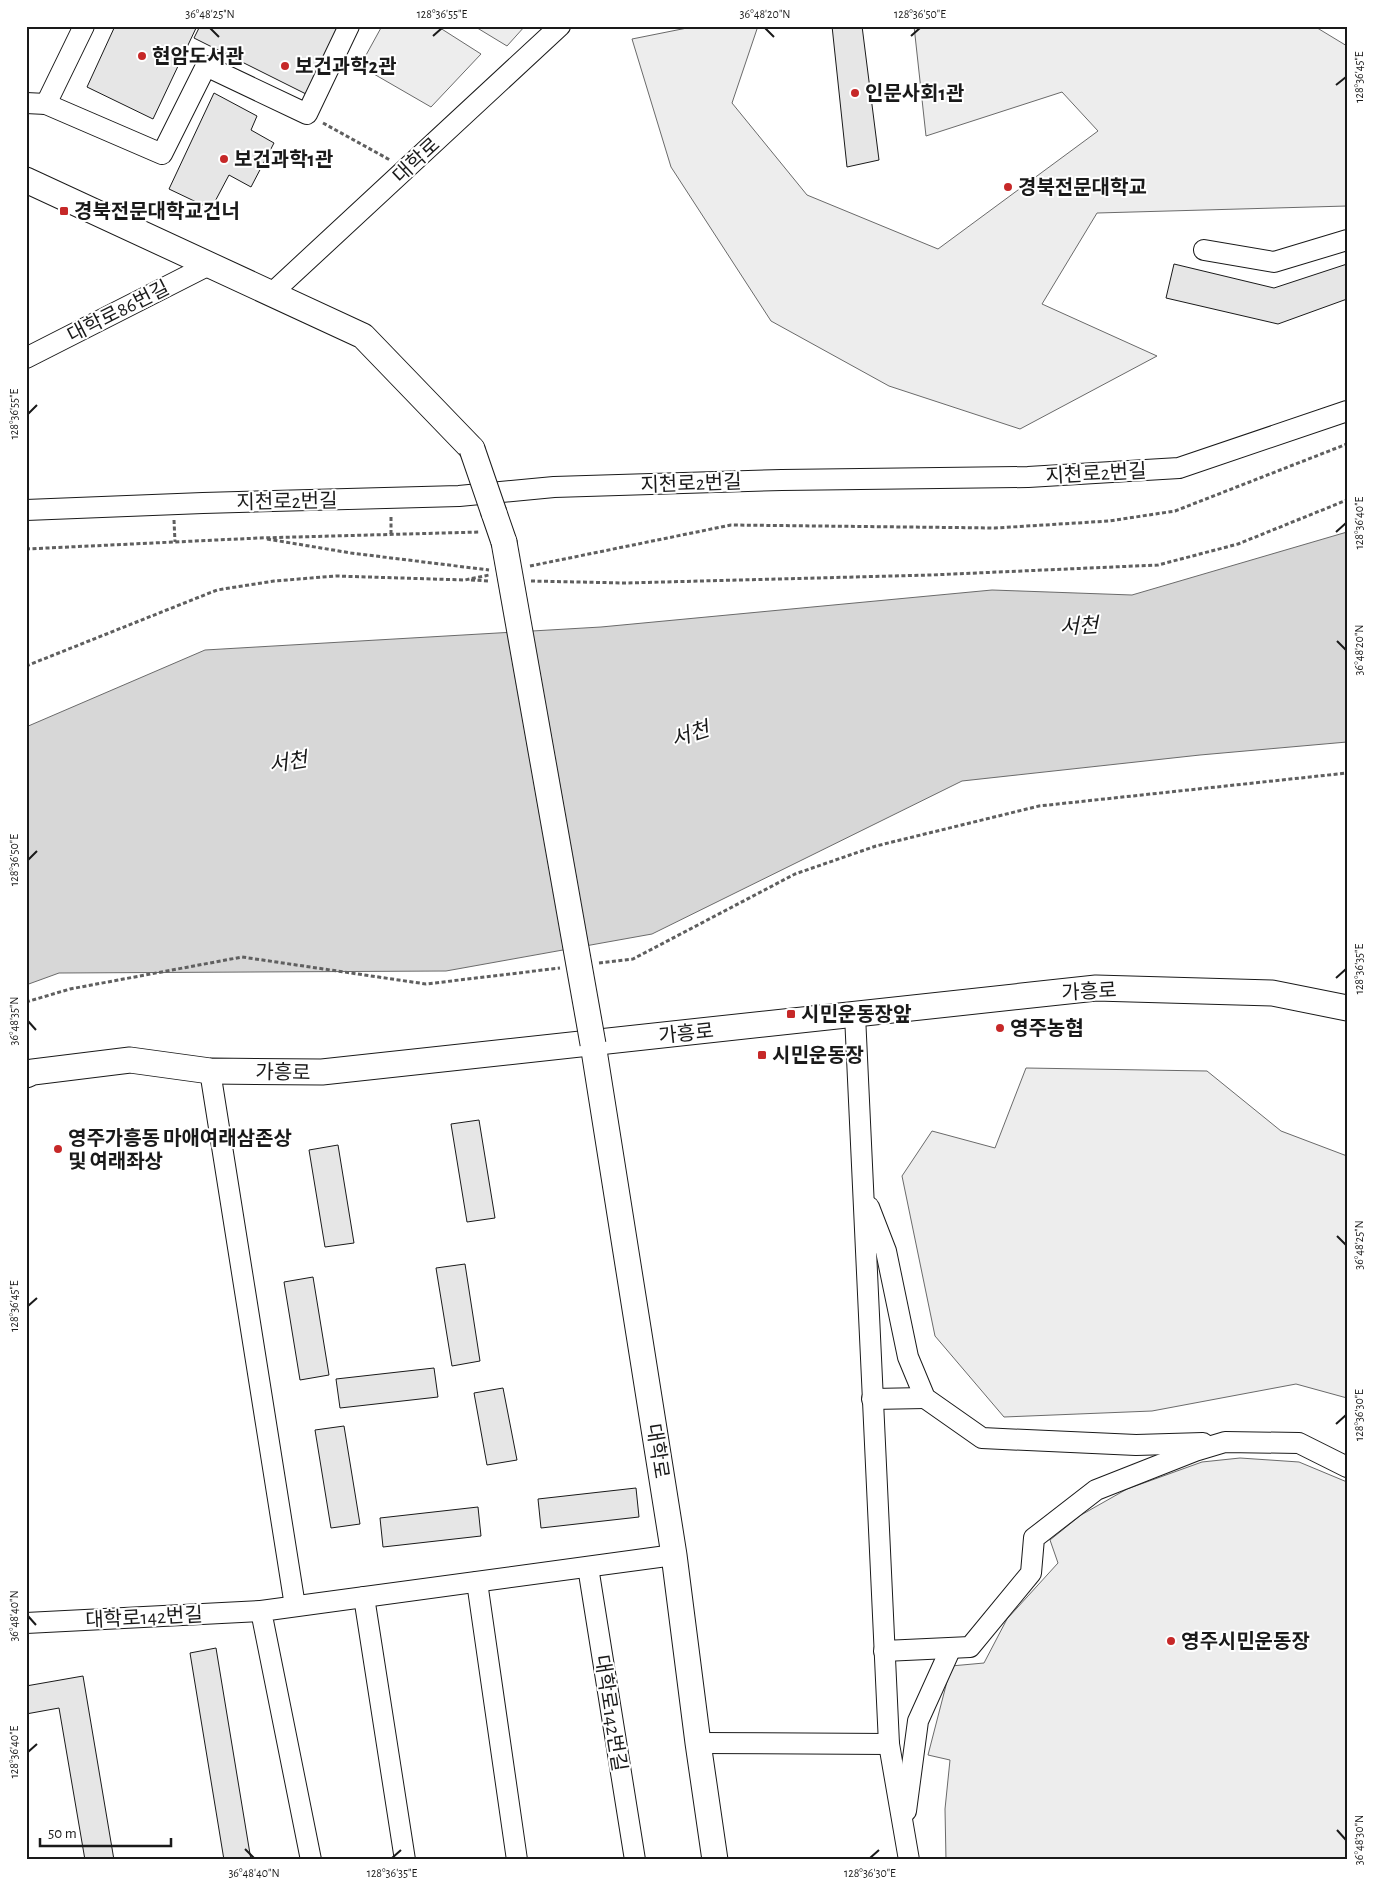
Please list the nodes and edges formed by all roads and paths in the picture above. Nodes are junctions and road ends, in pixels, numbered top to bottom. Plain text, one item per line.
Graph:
1 (84, 26) edge
2 (349, 26) edge
3 (560, 26) edge
4 (36, 103) edge
5 (307, 114) junction
6 (406, 169) junction
7 (26, 180) edge
8 (1347, 240) edge
9 (1204, 250) dead end
10 (209, 265) junction
11 (272, 293) junction
12 (26, 358) edge
13 (1347, 411) edge
14 (1347, 444) edge
15 (1347, 500) edge
16 (26, 510) edge
17 (499, 529) junction
18 (259, 538) junction
19 (26, 549) edge
20 (522, 568) dead end
21 (465, 580) junction
22 (493, 581) dead end
23 (522, 581) dead end
24 (26, 666) edge
25 (1347, 773) edge
26 (593, 964) dead end
27 (564, 968) dead end
28 (26, 1002) edge
29 (1347, 1008) edge
30 (855, 1014) junction
31 (593, 1044) junction
32 (210, 1071) junction
33 (26, 1076) edge
34 (863, 1191) junction
35 (925, 1398) junction
36 (872, 1399) junction
37 (1225, 1442) junction
38 (1347, 1467) edge
39 (674, 1556) junction
40 (588, 1567) junction
41 (477, 1582) junction
42 (364, 1597) junction
43 (295, 1606) junction
44 (261, 1611) junction
45 (26, 1623) edge
46 (951, 1648) junction
47 (884, 1651) junction
48 (698, 1743) junction
49 (889, 1744) junction
50 (903, 1829) junction
51 (311, 1860) edge
52 (405, 1860) edge
53 (517, 1860) edge
54 (634, 1860) edge
55 (715, 1860) edge
56 (908, 1860) edge

1 - 4 street
2 - 5 street
3 - 6 street, 대학로
4 - 5 street
5 - 6 path
6 - 11 street, 대학로
7 - 10 main road
8 - 9 street
10 - 11 main road
10 - 12 street, 대학로86번길
11 - 17 main road, 대학로, bridge
13 - 16 street, 지천로2번길
14 - 20 path
15 - 23 path
17 - 18 path
17 - 31 main road, 대학로, bridge
18 - 19 path
18 - 21 path
21 - 22 path
21 - 24 path
25 - 26 path
27 - 28 path
29 - 30 main road, 가흥로
30 - 31 main road, 가흥로
30 - 34 street
31 - 32 main road, 가흥로
31 - 39 main road, 대학로
32 - 33 main road, 가흥로
32 - 43 street
34 - 35 street
34 - 36 street
35 - 36 street
35 - 37 street
36 - 47 street
37 - 38 street
37 - 46 street
39 - 40 street, 대학로142번길
39 - 48 main road, 대학로
40 - 41 street, 대학로142번길
40 - 54 street, 대학로142번길
41 - 42 street, 대학로142번길
41 - 53 street
42 - 43 street, 대학로142번길
42 - 52 street
43 - 44 street, 대학로142번길
44 - 45 street, 대학로142번길
44 - 51 street
46 - 47 street
46 - 50 street
47 - 49 street
48 - 49 street
48 - 55 main road, 대학로
49 - 50 street
50 - 56 street

